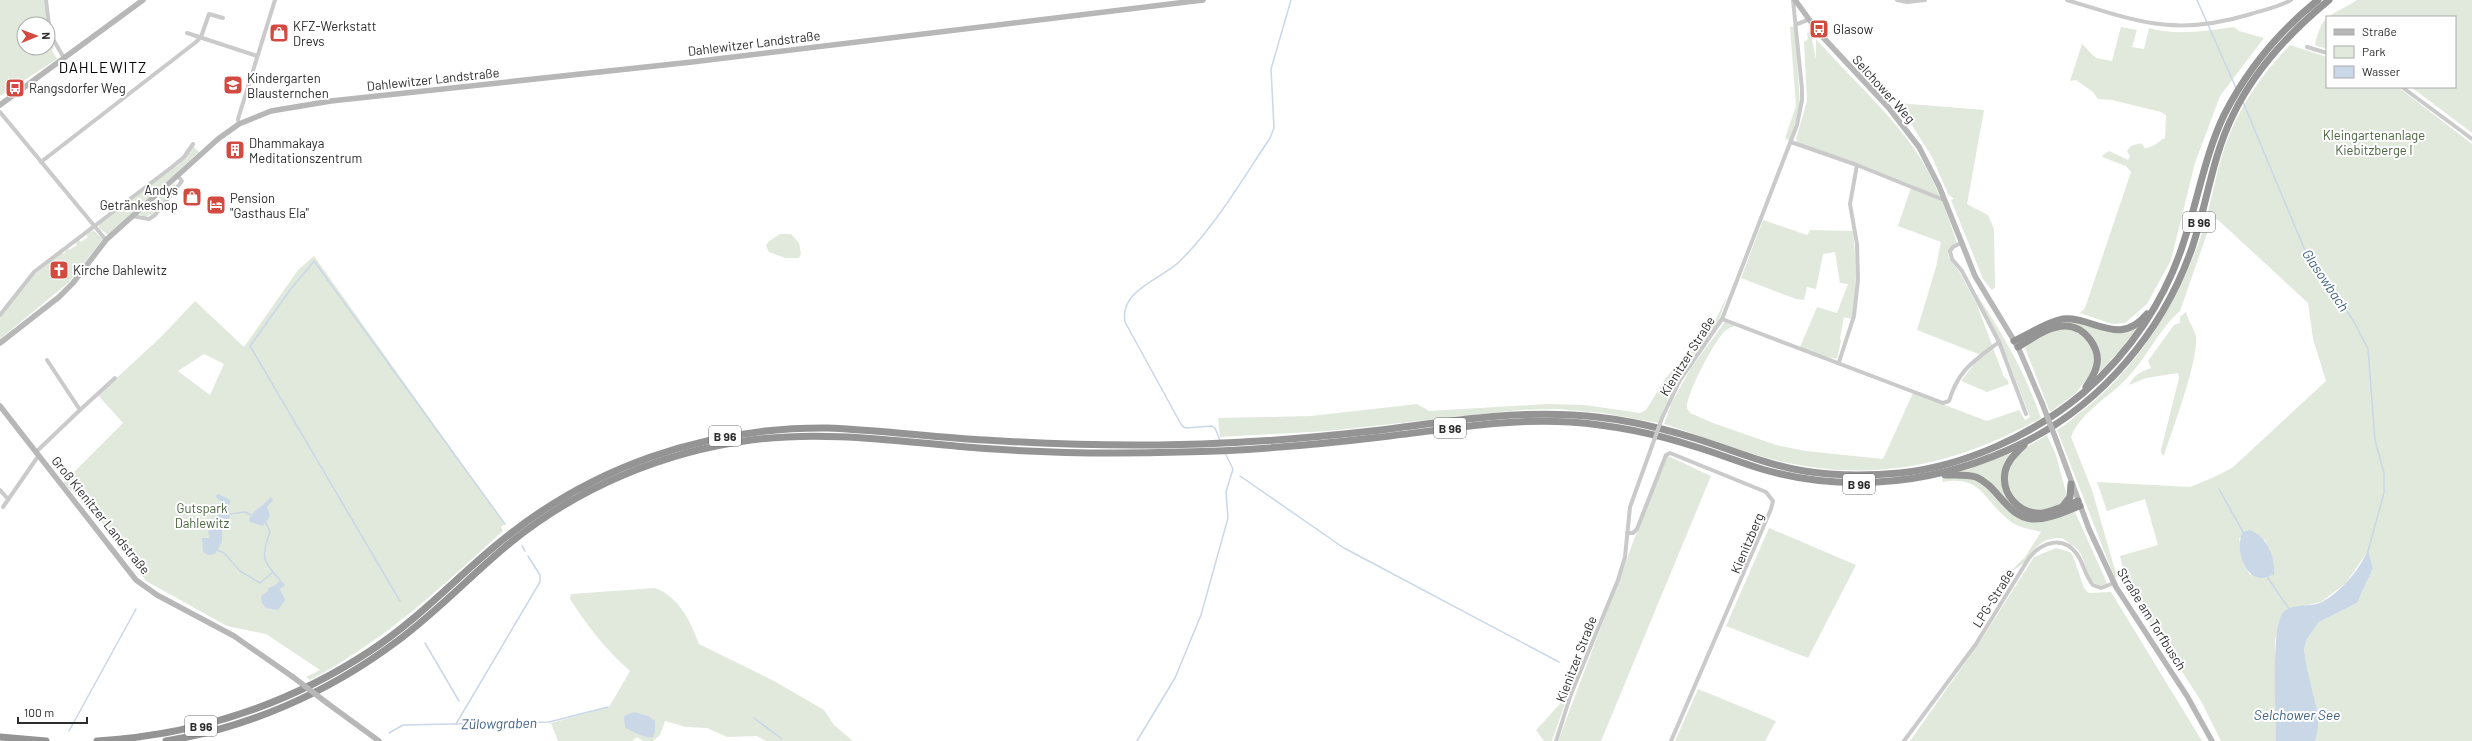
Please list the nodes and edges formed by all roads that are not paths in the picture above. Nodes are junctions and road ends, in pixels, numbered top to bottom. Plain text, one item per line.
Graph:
1 (46, 0) edge
2 (143, 0) edge
3 (275, 0) edge
4 (1203, 0) edge
5 (1794, 0) edge
6 (1897, 0) edge
7 (1925, 0) edge
8 (2067, 0) edge
9 (2291, 0) edge
10 (2318, 0) edge
11 (2329, 0) edge
12 (223, 18) dead end
13 (1808, 20) junction
14 (1797, 24) junction
15 (188, 33) dead end
16 (201, 37) junction
17 (2281, 39) junction
18 (2307, 46) dead end
19 (2326, 53) edge
20 (257, 56) junction
21 (64, 58) junction
22 (2403, 88) edge
23 (0, 105) edge
24 (0, 112) edge
25 (239, 124) junction
26 (2472, 139) edge
27 (1791, 142) junction
28 (193, 144) dead end
29 (41, 162) junction
30 (1857, 165) junction
31 (177, 175) junction
32 (1944, 200) junction
33 (132, 216) junction
34 (94, 226) junction
35 (106, 240) junction
36 (1961, 244) junction
37 (2162, 296) junction
38 (0, 315) edge
39 (1722, 319) junction
40 (1999, 342) junction
41 (0, 343) edge
42 (2016, 344) junction
43 (47, 360) dead end
44 (1838, 362) junction
45 (115, 378) dead end
46 (2081, 395) junction
47 (0, 406) edge
48 (80, 410) junction
49 (2026, 414) dead end
50 (2030, 440) junction
51 (2056, 442) joint
52 (38, 454) junction
53 (1935, 475) junction
54 (2071, 484) junction
55 (0, 490) edge
56 (8, 499) junction
57 (2079, 504) junction
58 (2063, 506) junction
59 (3, 507) dead end
60 (1627, 533) junction
61 (2114, 583) junction
62 (0, 737) edge
63 (46, 741) edge
64 (97, 741) edge
65 (166, 741) edge
66 (379, 741) edge
67 (1556, 741) edge
68 (1671, 741) edge
69 (1904, 741) edge
70 (2212, 741) edge

1 - 21 street
2 - 21 street
3 - 20 street
4 - 25 street, Dahlewitzer Landstraße
5 - 13 street, Selchower Weg
5 - 14 street, Kienitzer Straße
6 - 7 street
8 - 9 street
10 - 17 highway, B 96
11 - 17 highway, B 96
12 - 16 street
13 - 14 street
13 - 32 street, Selchower Weg
14 - 27 street, Kienitzer Straße
15 - 16 street
16 - 20 street
16 - 29 street
17 - 37 highway, B 96
17 - 50 highway, B 96
18 - 19 street
20 - 25 street
21 - 23 street
22 - 26 street
24 - 29 street
25 - 31 street, Dahlewitzer Landstraße
27 - 30 street
27 - 39 street, Kienitzer Straße
28 - 34 street
29 - 34 street
30 - 32 street
30 - 44 street
31 - 33 street, Dahlewitzer Landstraße
31 - 33 street
32 - 36 street, Selchower Weg
33 - 35 street, Dahlewitzer Landstraße
34 - 35 street
34 - 38 street
35 - 41 street, Dahlewitzer Landstraße
36 - 40 street
36 - 42 street, Selchower Weg
37 - 42 highway
37 - 46 highway, B 96
39 - 44 street
39 - 60 street, Kienitzer Straße, bridge
40 - 44 street
40 - 49 street
42 - 46 highway
42 - 51 street, Selchower Weg, bridge
43 - 48 street
45 - 48 street
46 - 64 highway, B 96
47 - 52 street, Groß Kienitzer Landstraße
48 - 52 street
50 - 53 highway, B 96
50 - 58 highway
51 - 54 street, Straße am Torfbusch
52 - 56 street
52 - 66 street, Groß Kienitzer Landstraße, bridge
53 - 57 highway
53 - 65 highway, B 96
54 - 57 street, Straße am Torfbusch
54 - 58 highway
55 - 56 street
56 - 59 street
57 - 58 highway
57 - 61 street, Straße am Torfbusch
60 - 67 street, Kienitzer Straße
60 - 68 street, Kienitzberg
61 - 69 street, LPG-Straße
61 - 70 street, Straße am Torfbusch
62 - 63 highway

